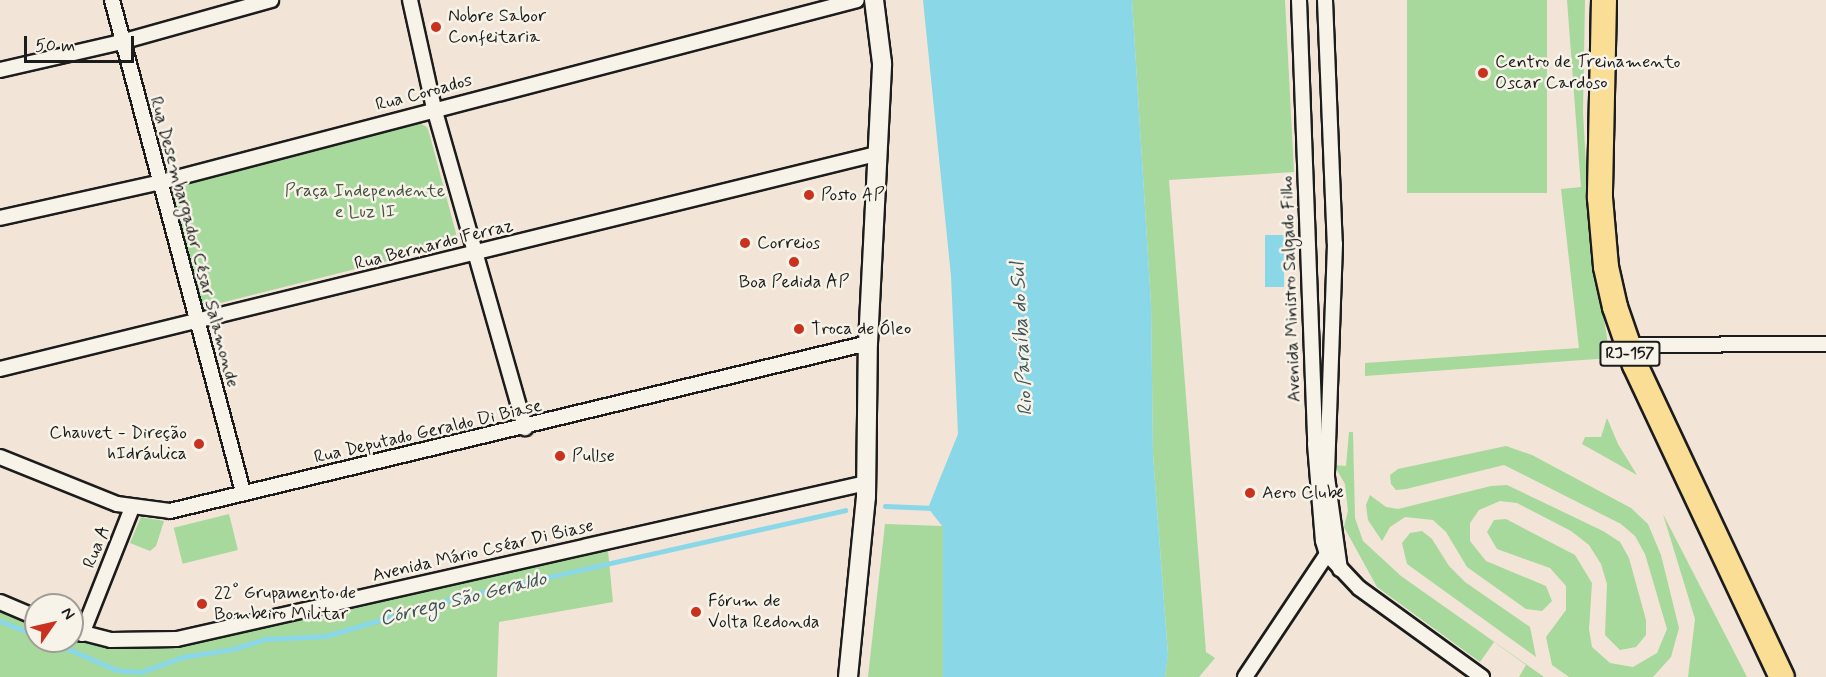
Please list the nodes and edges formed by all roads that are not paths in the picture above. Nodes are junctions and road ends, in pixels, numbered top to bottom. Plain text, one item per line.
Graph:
1 (112, 0) edge
2 (271, 0) edge
3 (410, 0) edge
4 (857, 0) edge
5 (874, 0) edge
6 (1299, 0) edge
7 (1325, 0) edge
8 (1604, 0) edge
9 (121, 42) junction
10 (0, 70) edge
11 (434, 108) junction
12 (876, 154) junction
13 (161, 182) junction
14 (0, 218) edge
15 (476, 252) junction
16 (196, 323) junction
17 (868, 343) junction
18 (1826, 344) edge
19 (1627, 345) junction
20 (0, 369) edge
21 (525, 428) junction
22 (0, 457) edge
23 (866, 490) junction
24 (243, 492) junction
25 (132, 508) junction
26 (1327, 554) junction
27 (1341, 571) junction
28 (1309, 585) junction
29 (0, 602) edge
30 (24, 611) edge
31 (84, 616) edge
32 (84, 633) edge
33 (848, 677) edge
34 (1245, 677) edge
35 (1482, 677) edge
36 (1782, 677) edge

1 - 9 street, Rua Desembargador César Salamonde
2 - 9 street
3 - 11 street
4 - 11 street, Rua Coroados
5 - 12 street
6 - 26 street, Avenida Ministro Salgado Filho
7 - 27 street, Avenida Ministro Salgado Filho
8 - 19 highway, RJ-157
9 - 10 street
9 - 13 street, Rua Desembargador César Salamonde
11 - 13 street, Rua Coroados
11 - 15 street
12 - 15 street, Rua Bernardo Ferraz
12 - 17 street
13 - 14 street, Rua Coroados
13 - 16 street, Rua Desembargador César Salamonde
15 - 16 street, Rua Bernardo Ferraz
15 - 21 street
16 - 20 street, Rua Bernardo Ferraz
16 - 24 street, Rua Desembargador César Salamonde
17 - 21 street, Rua Deputado Geraldo Di Biase
17 - 23 street
18 - 19 street
19 - 36 highway, RJ-157
21 - 24 street, Rua Deputado Geraldo Di Biase
22 - 25 street, Rua Deputado Geraldo Di Biase
23 - 32 street, Avenida Mário Cséar Di Biase
23 - 33 street
24 - 25 street, Rua Deputado Geraldo Di Biase
25 - 31 street, Rua A
26 - 27 street, Avenida Ministro Salgado Filho
26 - 28 street
27 - 28 street
27 - 35 street, Avenida Ministro Salgado Filho
28 - 34 street
29 - 30 street

